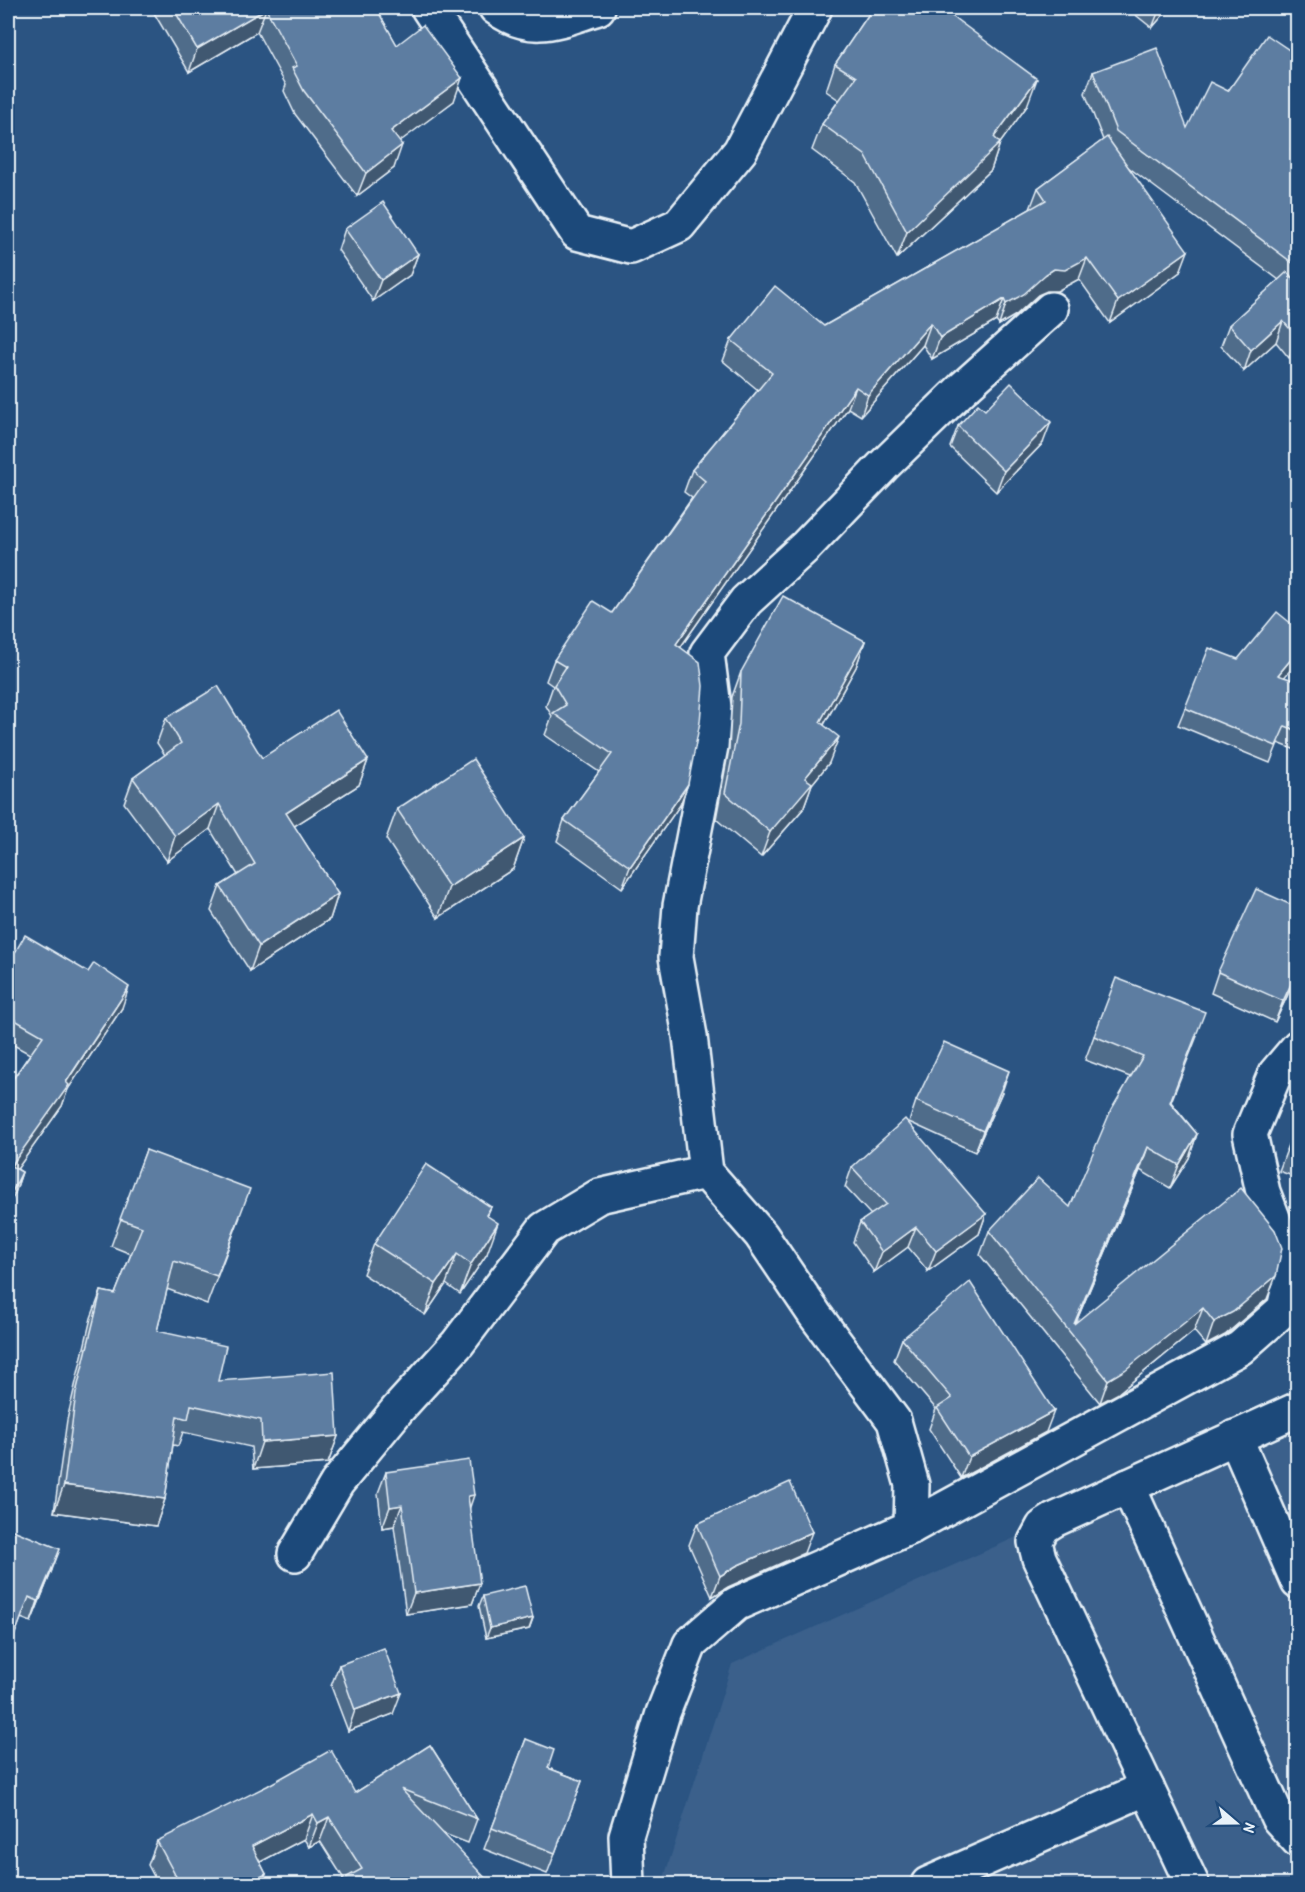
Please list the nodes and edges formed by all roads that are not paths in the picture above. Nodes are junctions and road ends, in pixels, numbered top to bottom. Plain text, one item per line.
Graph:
1 (428, 8) edge
2 (496, 8) edge
3 (598, 8) edge
4 (815, 8) edge
5 (1051, 309) dead end
6 (1298, 1047) edge
7 (706, 1172) junction
8 (1298, 1409) edge
9 (1235, 1437) junction
10 (1128, 1486) junction
11 (911, 1527) junction
12 (295, 1554) dead end
13 (1298, 1582) edge
14 (1147, 1788) junction
15 (1298, 1840) edge
16 (628, 1884) edge
17 (928, 1884) edge
18 (1191, 1884) edge

1 - 4 street
2 - 3 street
5 - 7 street
6 - 11 street
7 - 11 street
7 - 12 street
8 - 9 street
9 - 10 street
9 - 13 street
10 - 14 street
10 - 15 street
11 - 16 street
14 - 17 street
14 - 18 street

